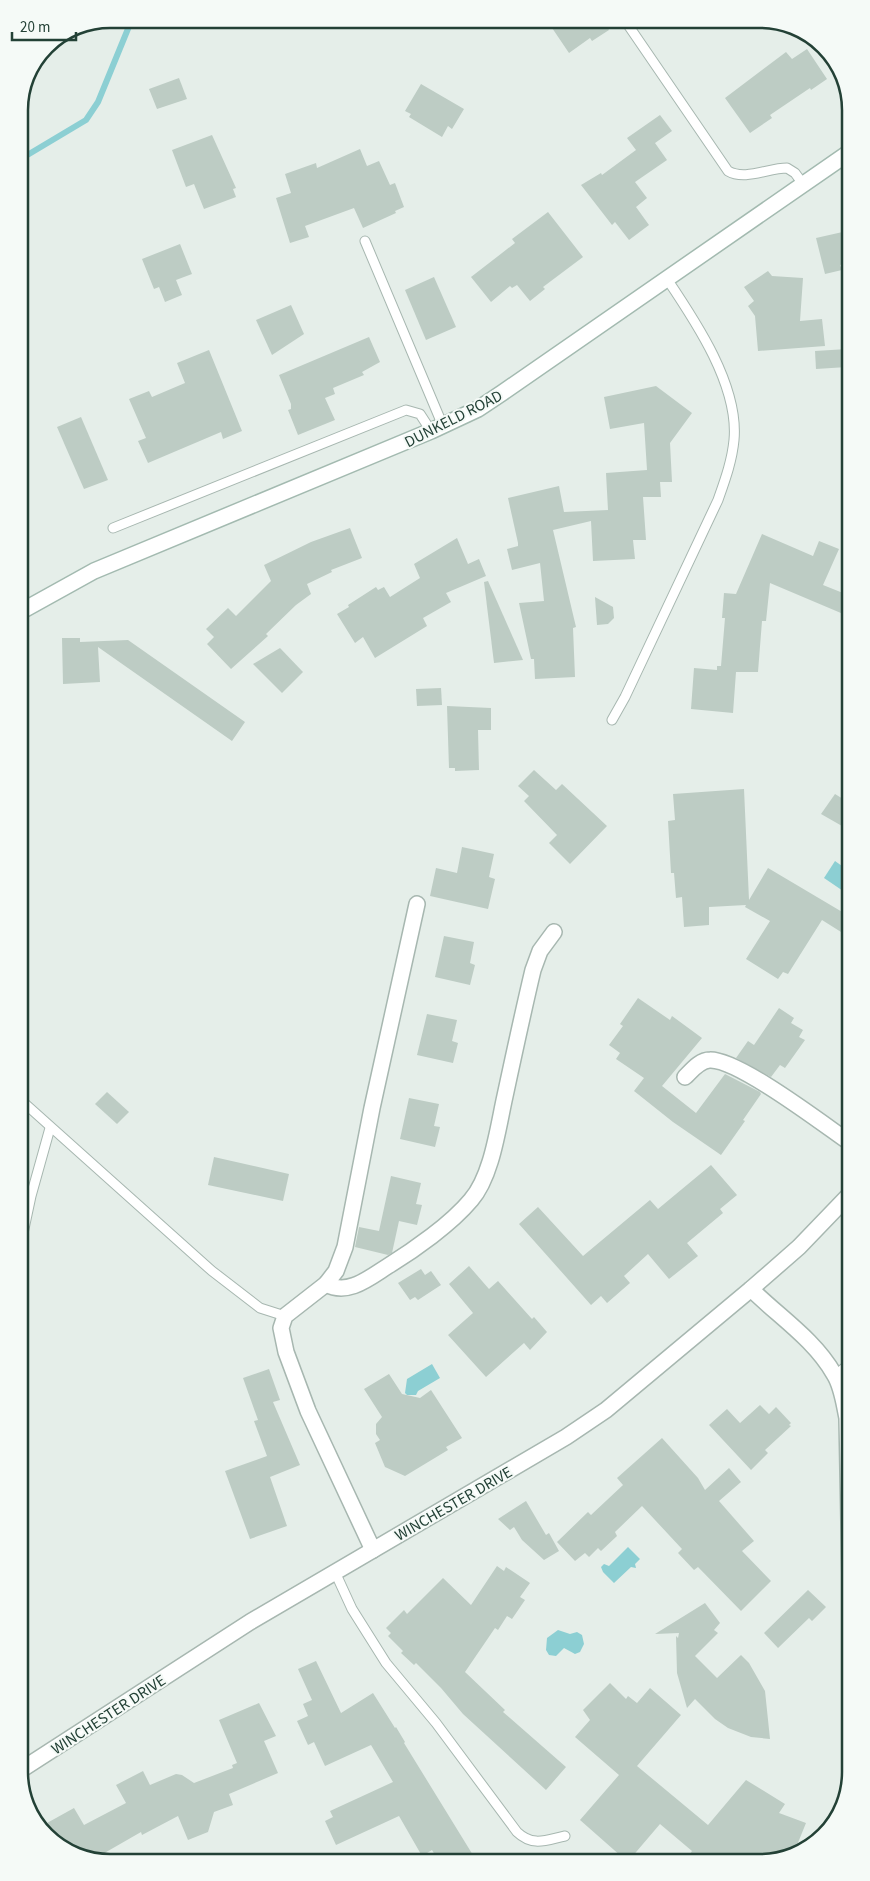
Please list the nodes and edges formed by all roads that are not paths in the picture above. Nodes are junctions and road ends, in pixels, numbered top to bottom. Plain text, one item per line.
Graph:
1 (630, 28) edge
2 (842, 157) edge
3 (803, 184) junction
4 (365, 241) dead end
5 (667, 279) junction
6 (437, 428) junction
7 (113, 528) dead end
8 (28, 606) edge
9 (612, 720) dead end
10 (418, 904) dead end
11 (554, 932) dead end
12 (685, 1077) dead end
13 (28, 1107) edge
14 (50, 1128) junction
15 (842, 1137) edge
16 (842, 1202) edge
17 (28, 1210) edge
18 (326, 1284) junction
19 (751, 1289) junction
20 (285, 1316) junction
21 (842, 1370) edge
22 (836, 1376) junction
23 (842, 1399) edge
24 (373, 1550) junction
25 (335, 1572) junction
26 (28, 1765) edge
27 (565, 1836) dead end

1 - 3 lane
2 - 3 street, DUNKELD ROAD
3 - 5 street, DUNKELD ROAD
4 - 6 lane
5 - 6 street, DUNKELD ROAD
5 - 9 lane
6 - 7 lane
6 - 8 street, DUNKELD ROAD
10 - 18 street
11 - 18 street
12 - 15 street
13 - 14 lane
14 - 17 lane
14 - 20 lane
16 - 19 street, WINCHESTER DRIVE
18 - 20 street
19 - 22 street
19 - 24 street, WINCHESTER DRIVE
20 - 24 street
21 - 22 lane
22 - 23 street
24 - 25 street, WINCHESTER DRIVE
25 - 26 street, WINCHESTER DRIVE
25 - 27 lane

